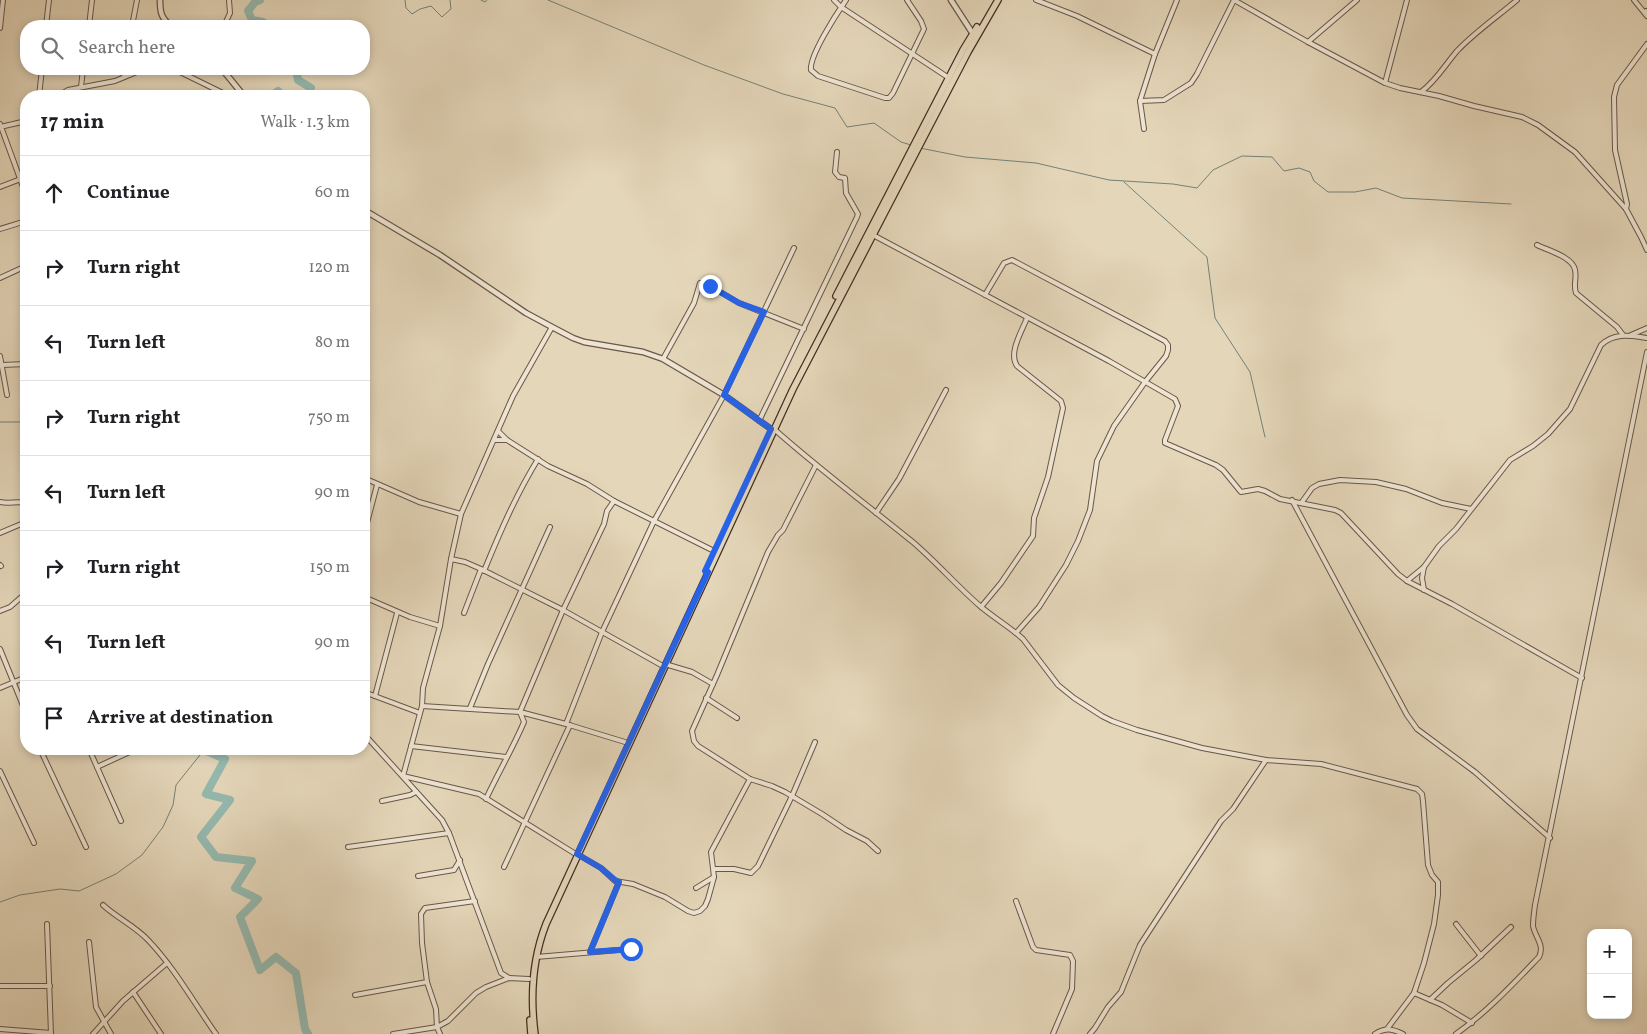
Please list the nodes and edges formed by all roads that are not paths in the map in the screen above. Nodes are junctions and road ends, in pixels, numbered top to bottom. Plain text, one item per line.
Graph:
1 (3, 0) edge
2 (49, 0) edge
3 (92, 0) edge
4 (137, 0) edge
5 (160, 0) edge
6 (229, 0) edge
7 (834, 0) edge
8 (846, 0) edge
9 (907, 0) edge
10 (951, 0) edge
11 (994, 0) edge
12 (998, 0) edge
13 (1036, 0) edge
14 (1177, 0) edge
15 (1234, 0) edge
16 (1357, 0) edge
17 (1407, 0) edge
18 (1517, 0) edge
19 (1636, 2) edge
20 (841, 7) junction
21 (1647, 12) edge
22 (1647, 16) edge
23 (47, 20) edge
24 (90, 20) edge
25 (133, 20) edge
26 (164, 20) edge
27 (227, 20) edge
28 (0, 28) edge
29 (973, 34) junction
30 (1308, 42) junction
31 (1647, 44) edge
32 (1155, 54) junction
33 (912, 55) junction
34 (41, 75) edge
35 (83, 75) edge
36 (129, 75) edge
37 (186, 75) edge
38 (227, 75) edge
39 (124, 77) joint
40 (949, 78) junction
41 (1385, 83) junction
42 (81, 87) junction
43 (40, 90) edge
44 (68, 90) edge
45 (217, 90) edge
46 (239, 90) edge
47 (1421, 92) junction
48 (1140, 101) junction
49 (20, 123) edge
50 (0, 126) edge
51 (1144, 129) dead end
52 (837, 152) dead end
53 (19, 179) joint
54 (0, 187) edge
55 (1626, 209) junction
56 (370, 214) edge
57 (20, 223) edge
58 (0, 229) edge
59 (872, 235) junction
60 (1537, 244) dead end
61 (794, 248) dead end
62 (1647, 250) edge
63 (20, 269) edge
64 (0, 278) edge
65 (985, 295) junction
66 (764, 312) junction
67 (1028, 318) junction
68 (552, 327) junction
69 (1647, 328) edge
70 (804, 329) junction
71 (1623, 335) junction
72 (1629, 336) junction
73 (1647, 338) edge
74 (1647, 352) edge
75 (0, 356) edge
76 (663, 358) junction
77 (20, 364) edge
78 (2, 365) junction
79 (1145, 382) junction
80 (946, 390) dead end
81 (7, 395) dead end
82 (724, 395) junction
83 (759, 421) junction
84 (772, 429) junction
85 (498, 431) junction
86 (494, 440) junction
87 (507, 440) junction
88 (538, 459) junction
89 (816, 465) junction
90 (370, 481) edge
91 (377, 485) junction
92 (1292, 500) junction
93 (614, 501) junction
94 (0, 502) edge
95 (20, 502) edge
96 (1302, 502) junction
97 (1471, 509) junction
98 (370, 511) edge
99 (876, 513) junction
100 (461, 514) junction
101 (654, 521) junction
102 (20, 524) edge
103 (550, 527) dead end
104 (0, 532) edge
105 (714, 551) junction
106 (451, 559) junction
107 (1424, 567) junction
108 (483, 570) junction
109 (706, 572) junction
110 (1407, 581) junction
111 (522, 590) junction
112 (1424, 590) junction
113 (20, 598) edge
114 (370, 600) edge
115 (981, 607) junction
116 (0, 610) edge
117 (564, 610) junction
118 (397, 612) junction
119 (464, 613) dead end
120 (440, 626) junction
121 (602, 632) junction
122 (1016, 633) junction
123 (0, 649) edge
124 (663, 664) junction
125 (1582, 678) junction
126 (20, 680) edge
127 (15, 682) junction
128 (713, 684) junction
129 (0, 688) edge
130 (370, 694) edge
131 (20, 696) edge
132 (375, 696) junction
133 (706, 698) junction
134 (422, 706) junction
135 (470, 708) junction
136 (520, 712) junction
137 (420, 713) junction
138 (737, 718) dead end
139 (568, 724) junction
140 (370, 740) edge
141 (625, 742) junction
142 (815, 742) dead end
143 (411, 746) junction
144 (43, 755) edge
145 (92, 755) edge
146 (123, 755) edge
147 (506, 757) junction
148 (1266, 760) junction
149 (97, 767) junction
150 (0, 771) edge
151 (403, 776) junction
152 (750, 779) junction
153 (416, 792) junction
154 (792, 796) junction
155 (486, 799) junction
156 (382, 801) dead end
157 (121, 821) dead end
158 (524, 822) junction
159 (449, 834) junction
160 (1550, 838) junction
161 (34, 843) dead end
162 (86, 847) dead end
163 (348, 847) dead end
164 (878, 851) dead end
165 (576, 853) junction
166 (460, 860) junction
167 (504, 867) dead end
168 (714, 869) junction
169 (418, 876) dead end
170 (714, 877) junction
171 (619, 882) junction
172 (696, 888) dead end
173 (475, 901) junction
174 (1016, 901) dead end
175 (103, 905) dead end
176 (47, 924) dead end
177 (1456, 924) dead end
178 (1511, 927) dead end
179 (89, 942) dead end
180 (631, 949) dead end
181 (590, 952) junction
182 (1480, 956) junction
183 (536, 957) junction
184 (167, 963) junction
185 (509, 978) junction
186 (529, 978) junction
187 (428, 982) junction
188 (0, 986) edge
189 (50, 986) junction
190 (133, 992) junction
191 (1414, 992) junction
192 (355, 995) dead end
193 (1430, 1000) junction
194 (104, 1022) junction
195 (1472, 1023) junction
196 (438, 1027) junction
197 (0, 1029) edge
198 (1387, 1029) junction
199 (51, 1033) edge
200 (92, 1034) edge
201 (111, 1034) edge
202 (161, 1034) edge
203 (216, 1034) edge
204 (393, 1034) edge
205 (440, 1034) edge
206 (531, 1034) edge
207 (535, 1034) edge
208 (1052, 1034) edge
209 (1090, 1034) edge
210 (1375, 1034) edge
211 (1404, 1034) edge
212 (1456, 1034) edge

1 - 28 street
2 - 23 street
3 - 24 street
4 - 25 street
5 - 26 street
6 - 27 street
7 - 20 street
8 - 20 street
9 - 33 street
10 - 29 street
11 - 29 main road
12 - 59 main road
13 - 32 street
14 - 32 street
15 - 30 street
15 - 48 street
16 - 30 street
17 - 41 street
18 - 47 street
19 - 21 street
19 - 22 street
20 - 33 street
20 - 33 street
29 - 40 main road
30 - 41 street
31 - 55 street
32 - 48 street
33 - 40 street
34 - 43 street
35 - 42 street
36 - 39 street
37 - 45 street
38 - 46 street
39 - 42 street
40 - 84 main road
41 - 47 street
42 - 44 street
47 - 55 street
48 - 51 street
49 - 50 street
50 - 53 street
52 - 70 street
53 - 54 street
55 - 62 street
56 - 68 street
57 - 58 street
59 - 65 street
59 - 84 main road
60 - 71 street
61 - 66 street
63 - 64 street
65 - 67 street
65 - 79 street
66 - 70 street
66 - 76 street
66 - 82 street
67 - 79 street
67 - 115 street
68 - 76 street
68 - 85 street
69 - 72 street
70 - 83 street
71 - 72 street
71 - 97 street
72 - 73 street
74 - 125 street
75 - 78 street
76 - 82 street
77 - 78 street
78 - 81 street
79 - 92 street
79 - 122 street
80 - 99 street
82 - 83 street
82 - 101 street
83 - 84 street
84 - 89 street
84 - 105 main road
84 - 109 main road
85 - 86 street
85 - 87 street
86 - 87 street
86 - 100 street
87 - 88 street
88 - 93 street
88 - 108 street
89 - 99 street
89 - 128 street
90 - 91 street
91 - 98 street
91 - 100 street
92 - 96 street
92 - 160 street
93 - 101 street
93 - 117 street
94 - 95 street
96 - 97 street
96 - 110 street
97 - 107 street
99 - 115 street
100 - 106 street
101 - 105 street
101 - 121 street
102 - 104 street
103 - 111 street
105 - 109 main road
106 - 108 street
106 - 120 street
107 - 110 street
107 - 112 street
108 - 111 street
108 - 119 street
109 - 124 main road
110 - 112 street
111 - 117 street
111 - 135 street
112 - 125 street
113 - 116 street
114 - 118 street
115 - 122 street
117 - 121 street
117 - 136 street
118 - 120 street
118 - 132 street
120 - 134 street
121 - 124 street
121 - 139 street
122 - 148 street
123 - 127 street
124 - 128 street
124 - 141 main road
124 - 165 main road
125 - 160 street
126 - 127 street
127 - 129 street
127 - 131 street
128 - 133 street
130 - 132 street
132 - 137 street
133 - 138 street
133 - 152 street
134 - 135 street
134 - 137 street
135 - 136 street
136 - 139 street
136 - 147 street
137 - 143 street
139 - 141 street
139 - 158 street
140 - 151 street
141 - 165 main road
142 - 154 street
143 - 147 street
143 - 151 street
144 - 162 street
145 - 149 street
146 - 149 street
147 - 155 street
148 - 191 street
148 - 209 street
149 - 157 street
150 - 161 street
151 - 153 street
151 - 155 street
152 - 154 street
152 - 168 street
153 - 156 street
153 - 159 street
154 - 164 street
154 - 168 street
155 - 158 street
158 - 165 street
158 - 167 street
159 - 163 street
159 - 166 street
160 - 195 street
165 - 171 street
165 - 183 main road
165 - 186 main road
166 - 169 street
166 - 173 street
168 - 170 street
170 - 171 street
170 - 172 street
171 - 181 street
173 - 185 street
173 - 187 street
174 - 208 street
175 - 184 street
176 - 189 street
177 - 182 street
178 - 182 street
179 - 194 street
180 - 181 street
181 - 183 street
182 - 193 street
183 - 207 main road
184 - 190 street
184 - 203 street
185 - 186 street
185 - 196 street
186 - 206 main road
187 - 192 street
187 - 196 street
188 - 189 street
189 - 199 street
190 - 194 street
190 - 202 street
191 - 193 street
191 - 198 street
193 - 195 street
194 - 200 street
194 - 201 street
195 - 212 street
196 - 204 street
196 - 205 street
197 - 199 street
198 - 210 street
198 - 211 street

